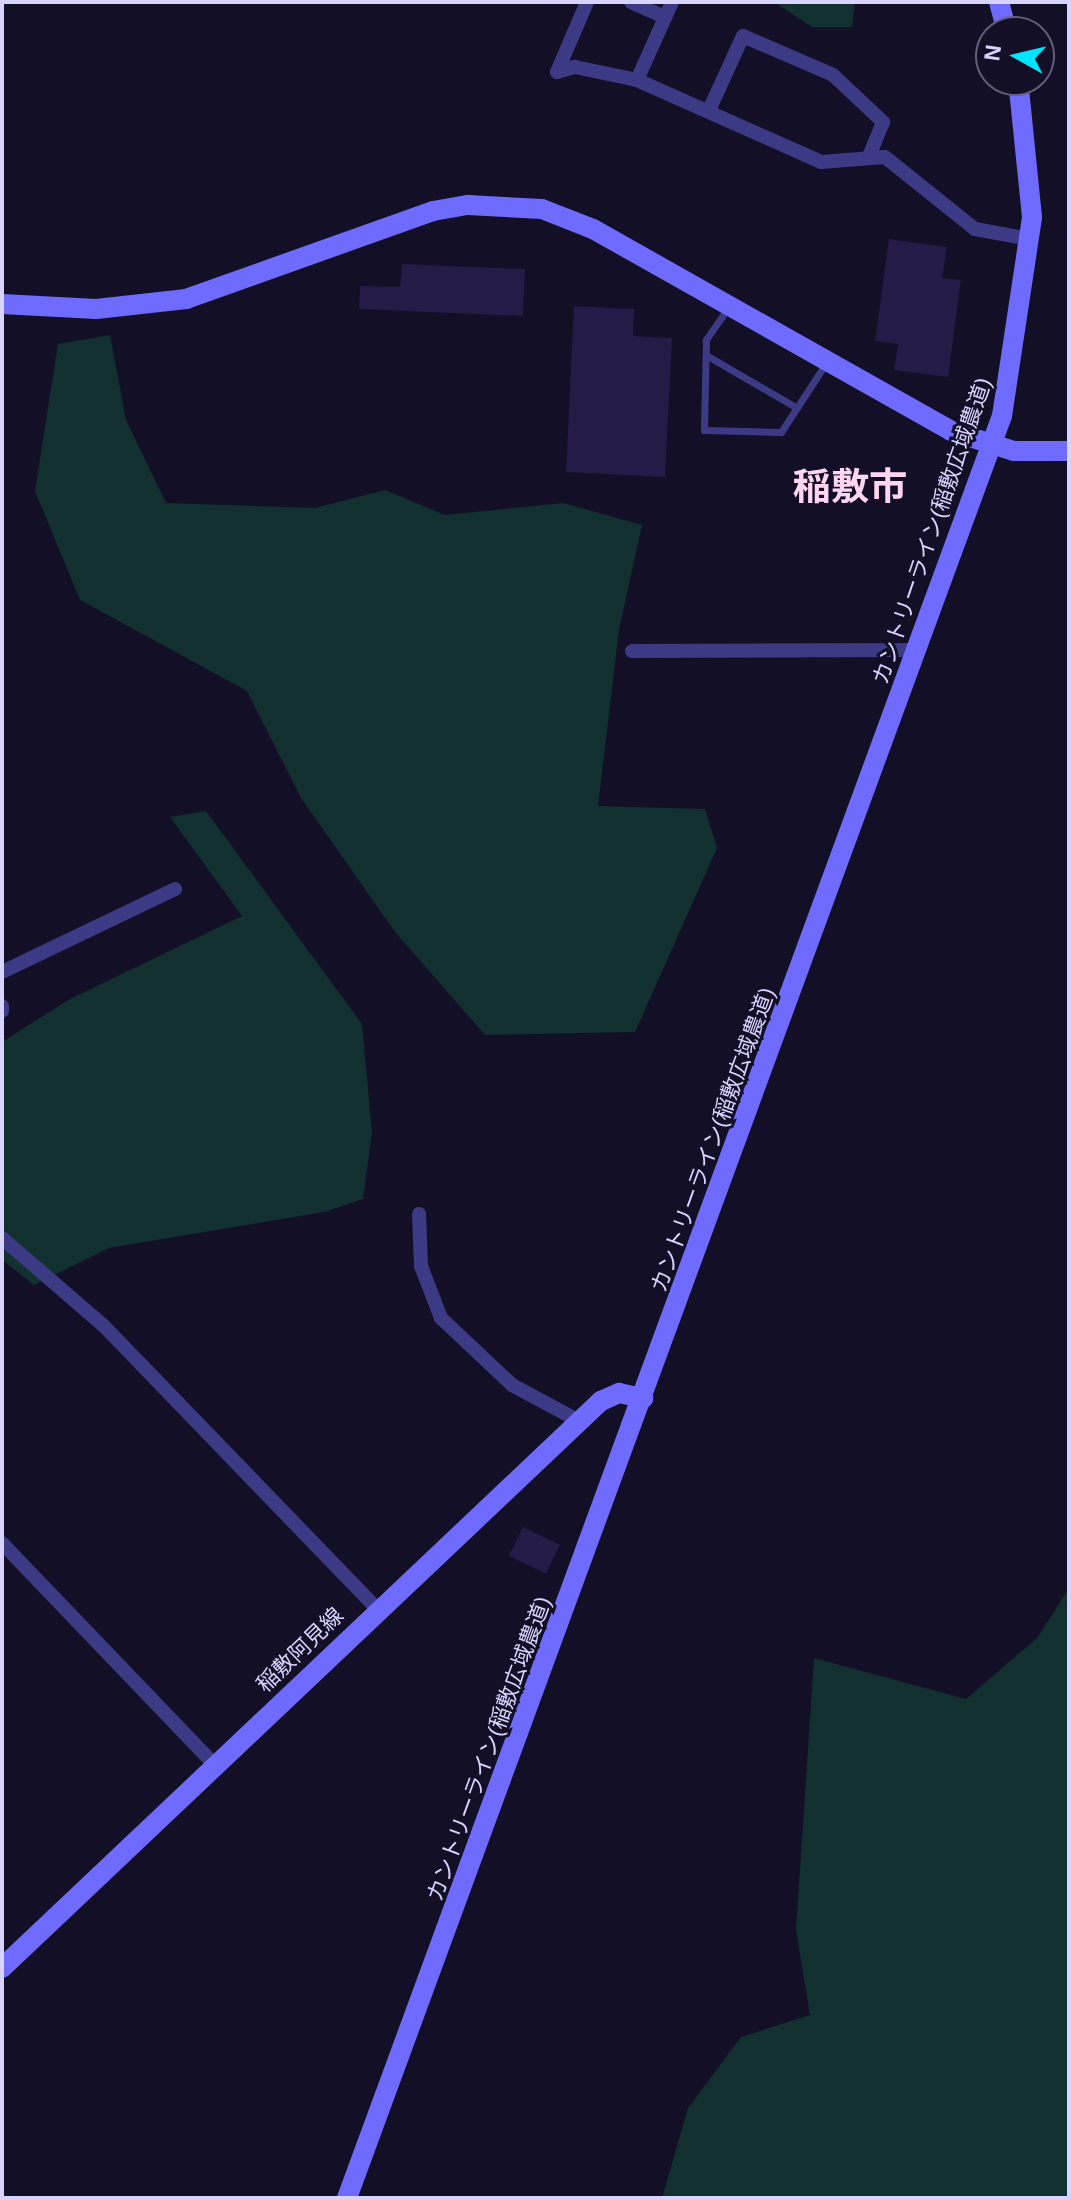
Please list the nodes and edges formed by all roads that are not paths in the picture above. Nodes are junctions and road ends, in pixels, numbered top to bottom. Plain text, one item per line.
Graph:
1 (587, 2) edge
2 (631, 2) edge
3 (672, 2) edge
4 (665, 17) junction
5 (637, 80) junction
6 (1019, 96) edge
7 (710, 108) junction
8 (870, 154) junction
9 (1030, 239) junction
10 (2, 304) edge
11 (729, 306) junction
12 (706, 355) junction
13 (827, 361) junction
14 (797, 408) junction
15 (992, 446) junction
16 (1069, 451) edge
17 (918, 650) junction
18 (632, 651) dead end
19 (175, 889) dead end
20 (2, 972) edge
21 (419, 1214) dead end
22 (2, 1238) edge
23 (643, 1398) junction
24 (581, 1422) junction
25 (2, 1543) edge
26 (377, 1609) junction
27 (215, 1765) junction
28 (2, 1968) edge
29 (347, 2198) edge

1 - 5 street
2 - 4 street
3 - 4 street
4 - 5 street
5 - 7 street
6 - 9 street, カントリーライン(稲敷広域農道)
7 - 8 street
7 - 8 street
8 - 9 street
9 - 15 street, カントリーライン(稲敷広域農道)
10 - 11 street
11 - 12 lane
11 - 13 street
12 - 14 lane
12 - 14 lane
13 - 14 lane
13 - 15 street
15 - 16 street
15 - 17 street, カントリーライン(稲敷広域農道)
17 - 18 street
17 - 23 street, カントリーライン(稲敷広域農道)
19 - 20 street
21 - 24 street
22 - 26 street
23 - 24 street, 稲敷阿見線
23 - 29 street, カントリーライン(稲敷広域農道)
24 - 26 street, 稲敷阿見線
25 - 27 street
26 - 27 street, 稲敷阿見線
27 - 28 street, 稲敷阿見線

